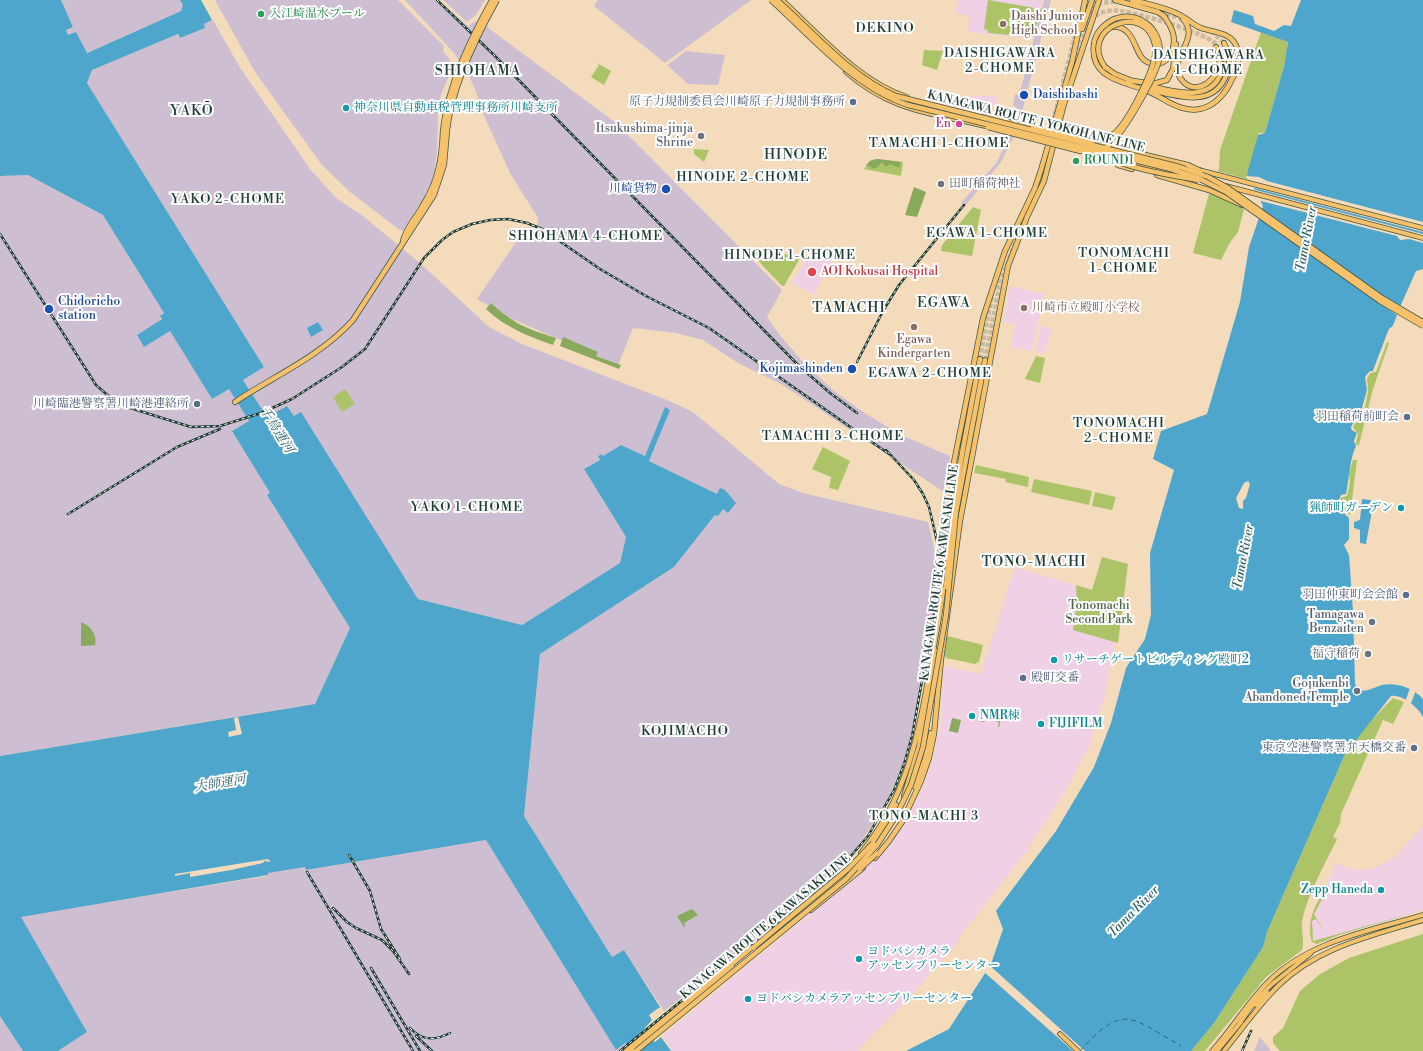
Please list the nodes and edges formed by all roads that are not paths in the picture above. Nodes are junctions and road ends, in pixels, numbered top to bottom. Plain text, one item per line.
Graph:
1 (492, 0) edge
2 (497, 0) edge
3 (768, 0) edge
4 (772, 0) edge
5 (777, 0) edge
6 (782, 0) edge
7 (1085, 0) edge
8 (1092, 0) edge
9 (1099, 0) edge
10 (1115, 0) edge
11 (1132, 0) edge
12 (1160, 8) junction
13 (1163, 15) junction
14 (1224, 43) tunnel mouth
15 (1076, 47) junction
16 (1107, 76) junction
17 (1128, 80) junction
18 (1122, 83) junction
19 (956, 116) junction
20 (1010, 125) junction
21 (445, 131) junction
22 (1054, 133) junction
23 (1067, 137) junction
24 (1052, 142) junction
25 (1110, 157) junction
26 (1214, 184) junction
27 (1228, 188) junction
28 (1258, 214) junction
29 (1423, 228) edge
30 (1423, 238) edge
31 (1423, 322) edge
32 (1423, 326) edge
33 (235, 402) dead end
34 (936, 714) junction
35 (905, 778) junction
36 (1423, 915) edge
37 (1423, 920) edge
38 (788, 928) junction
39 (1312, 952) junction
40 (1278, 986) junction
41 (700, 996) junction
42 (1239, 1024) junction
43 (1060, 1034) dead end
44 (626, 1051) edge
45 (632, 1051) edge
46 (637, 1051) edge
47 (1078, 1051) edge
48 (1212, 1051) edge
49 (1217, 1051) edge
50 (1224, 1051) edge

1 - 21 highway, bridge
2 - 21 highway, bridge
3 - 24 main road
4 - 19 highway, KANAGAWA ROUTE 1 YOKOHANE LINE, bridge
5 - 20 highway, KANAGAWA ROUTE 1 YOKOHANE LINE, bridge
6 - 22 main road
7 - 15 highway
8 - 15 highway
9 - 22 highway
10 - 13 highway
11 - 12 highway
12 - 17 highway
12 - 18 highway
13 - 16 highway
13 - 17 highway
14 - 18 highway
15 - 22 highway
16 - 18 highway
16 - 19 highway, bridge
17 - 20 highway, bridge
19 - 26 highway, KANAGAWA ROUTE 1 YOKOHANE LINE, bridge
20 - 27 highway, KANAGAWA ROUTE 1 YOKOHANE LINE, bridge
21 - 33 highway
22 - 23 main road
22 - 24 highway
23 - 27 highway, bridge
23 - 29 main road
24 - 25 main road
24 - 34 highway
24 - 35 highway
25 - 26 main road
25 - 28 highway, bridge
26 - 28 highway, KANAGAWA ROUTE 1 YOKOHANE LINE, bridge
26 - 30 main road, bridge
27 - 31 highway, KANAGAWA ROUTE 1 YOKOHANE LINE, bridge
28 - 32 highway, KANAGAWA ROUTE 1 YOKOHANE LINE, bridge
34 - 38 highway, bridge
34 - 46 highway, bridge
35 - 41 highway, bridge
35 - 44 highway
36 - 39 main road
37 - 40 main road
38 - 41 highway, KANAGAWA ROUTE 6 KAWASAKI LINE, bridge
38 - 46 highway, KANAGAWA ROUTE 6 KAWASAKI LINE, bridge
39 - 42 main road
39 - 48 main road
40 - 42 main road
40 - 50 main road
41 - 45 highway, KANAGAWA ROUTE 6 KAWASAKI LINE, bridge
42 - 49 main road
43 - 47 main road

